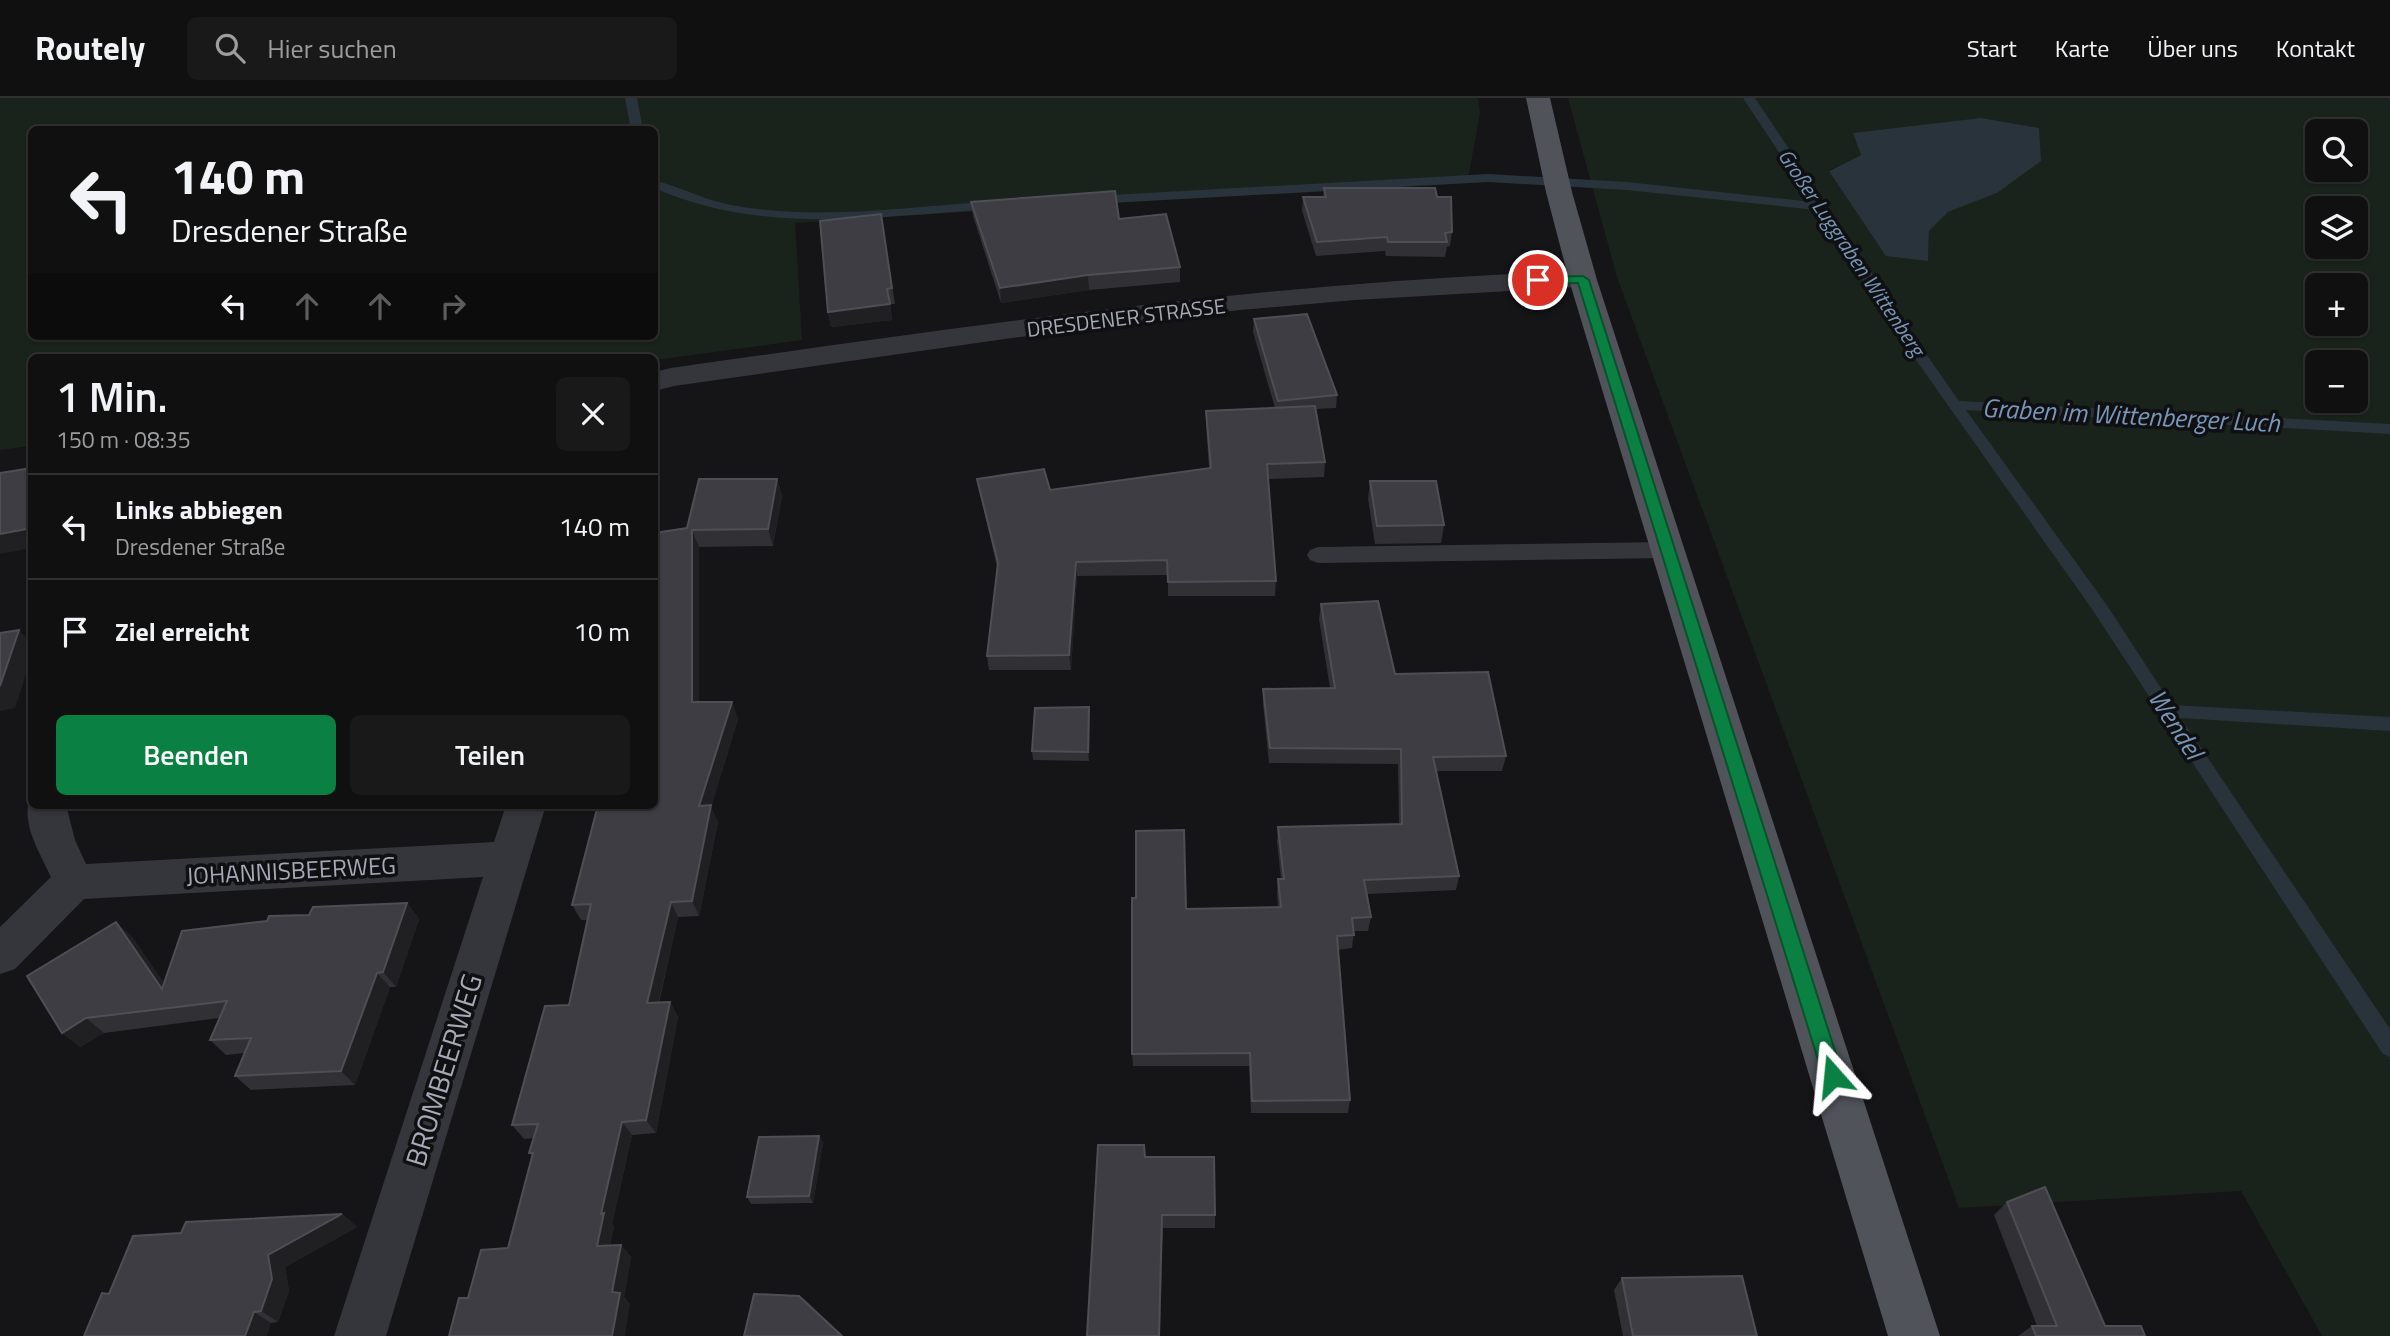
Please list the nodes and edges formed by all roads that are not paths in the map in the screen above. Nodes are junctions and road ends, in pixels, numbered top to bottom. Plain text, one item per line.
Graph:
1 (1538, 98) edge
2 (1583, 280) junction
3 (663, 380) edge
4 (1667, 550) junction
5 (1318, 555) dead end
6 (47, 809) edge
7 (525, 809) edge
8 (509, 858) junction
9 (74, 882) junction
10 (0, 955) edge
11 (360, 1336) edge
12 (1914, 1336) edge

1 - 2 main road
2 - 3 street, DRESDENER STRASSE
2 - 4 main road
4 - 5 lane
4 - 12 main road
6 - 9 street
7 - 8 street, BROMBEERWEG
8 - 9 street, JOHANNISBEERWEG
8 - 11 street, BROMBEERWEG
9 - 10 street

